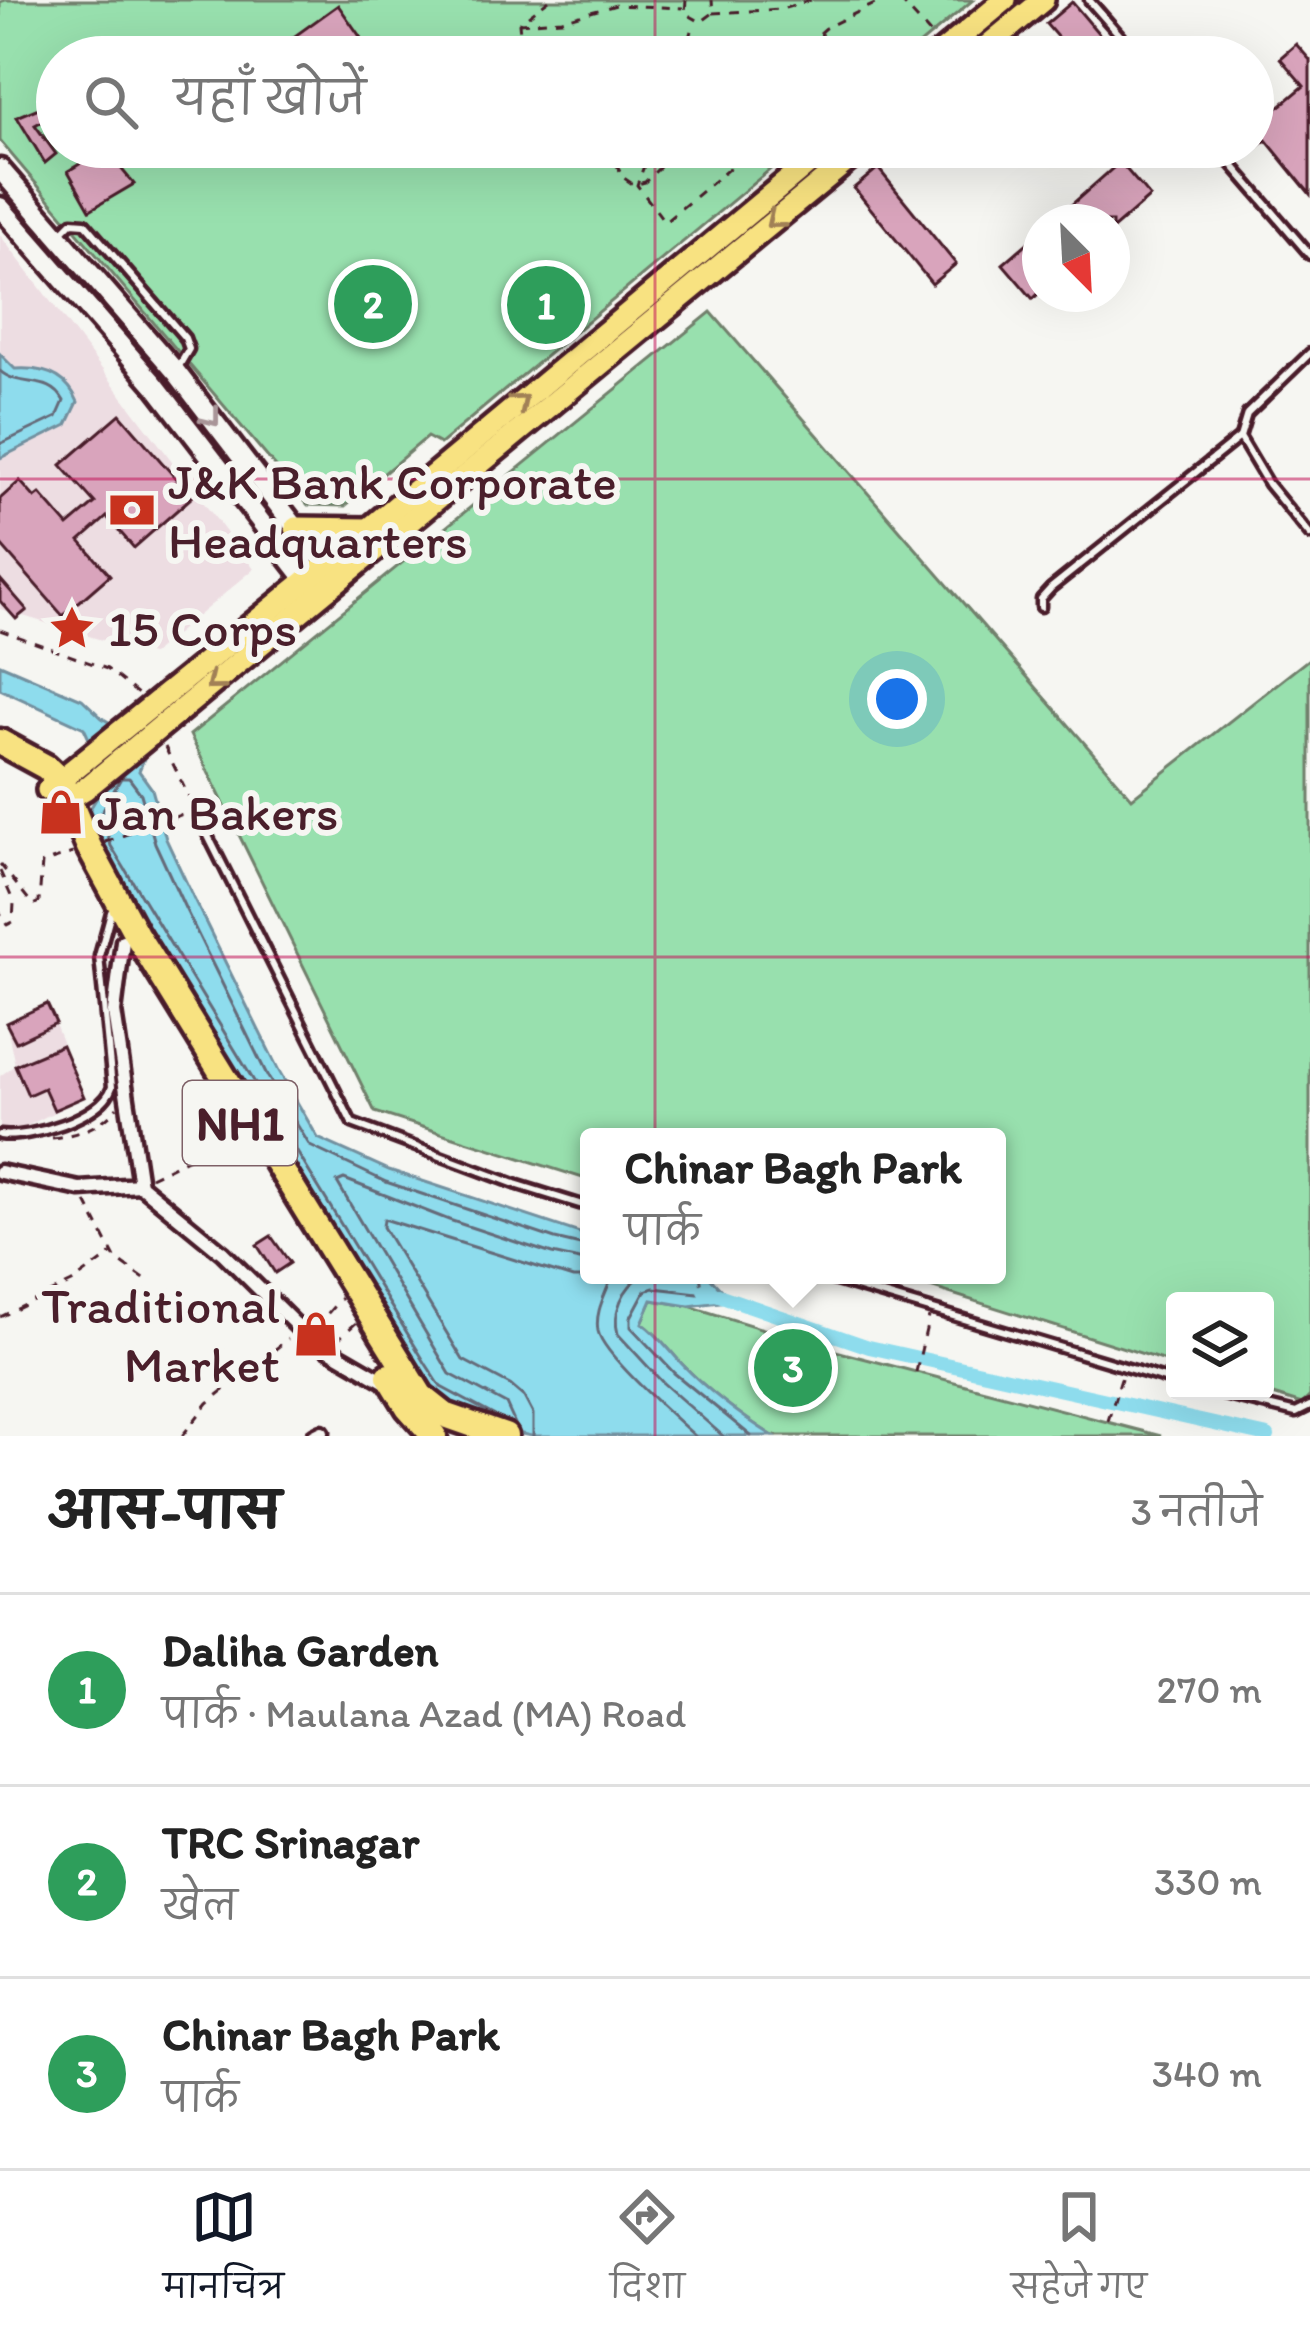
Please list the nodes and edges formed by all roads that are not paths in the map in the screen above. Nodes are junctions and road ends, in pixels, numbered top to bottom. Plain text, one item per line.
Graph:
1 (1005, 0) edge
2 (1043, 0) edge
3 (1089, 0) edge
4 (962, 36) edge
5 (999, 36) edge
6 (1121, 36) edge
7 (803, 168) edge
8 (838, 168) edge
9 (1234, 168) edge
10 (0, 170) edge
11 (0, 192) edge
12 (0, 207) edge
13 (58, 237) junction
14 (1310, 255) edge
15 (1310, 353) edge
16 (144, 356) junction
17 (174, 370) junction
18 (154, 385) junction
19 (1240, 437) junction
20 (296, 528) junction
21 (368, 529) junction
22 (1310, 536) edge
23 (336, 571) junction
24 (313, 588) junction
25 (1040, 607) dead end
26 (0, 742) edge
27 (0, 758) edge
28 (65, 789) junction
29 (194, 810) road end
30 (111, 912) junction
31 (122, 941) junction
32 (164, 993) junction
33 (0, 1135) edge
34 (0, 1172) edge
35 (140, 1185) junction
36 (580, 1204) edge
37 (846, 1284) edge
38 (1166, 1379) edge
39 (397, 1388) junction
40 (1243, 1400) edge
41 (1310, 1406) edge
42 (442, 1429) edge
43 (505, 1436) edge

1 - 4 main road
2 - 5 main road
3 - 6 lane
21 -> 7 main road
8 -> 23 main road
9 - 14 lane
10 - 13 main road
11 - 16 main road
12 - 18 main road
13 - 17 main road
13 - 17 lane
15 - 19 lane
16 - 17 main road
16 - 18 main road
17 -> 20 main road
18 - 24 main road
19 - 22 lane
19 - 25 lane
20 - 21 main road
20 - 23 main road
21 - 23 main road
23 - 24 main road
24 - 28 main road
26 - 28 highway
27 - 28 highway
28 - 30 highway, NH1
28 - 32 highway, NH1
29 - 36 lane
30 - 31 highway, NH1
30 - 33 lane
31 - 32 highway, NH1
31 - 35 street
32 - 39 highway, NH1
32 - 42 highway, NH1
34 - 35 street
35 - 39 street
37 - 38 lane
39 - 42 highway, NH1
40 - 41 lane
42 - 43 highway, NH1

